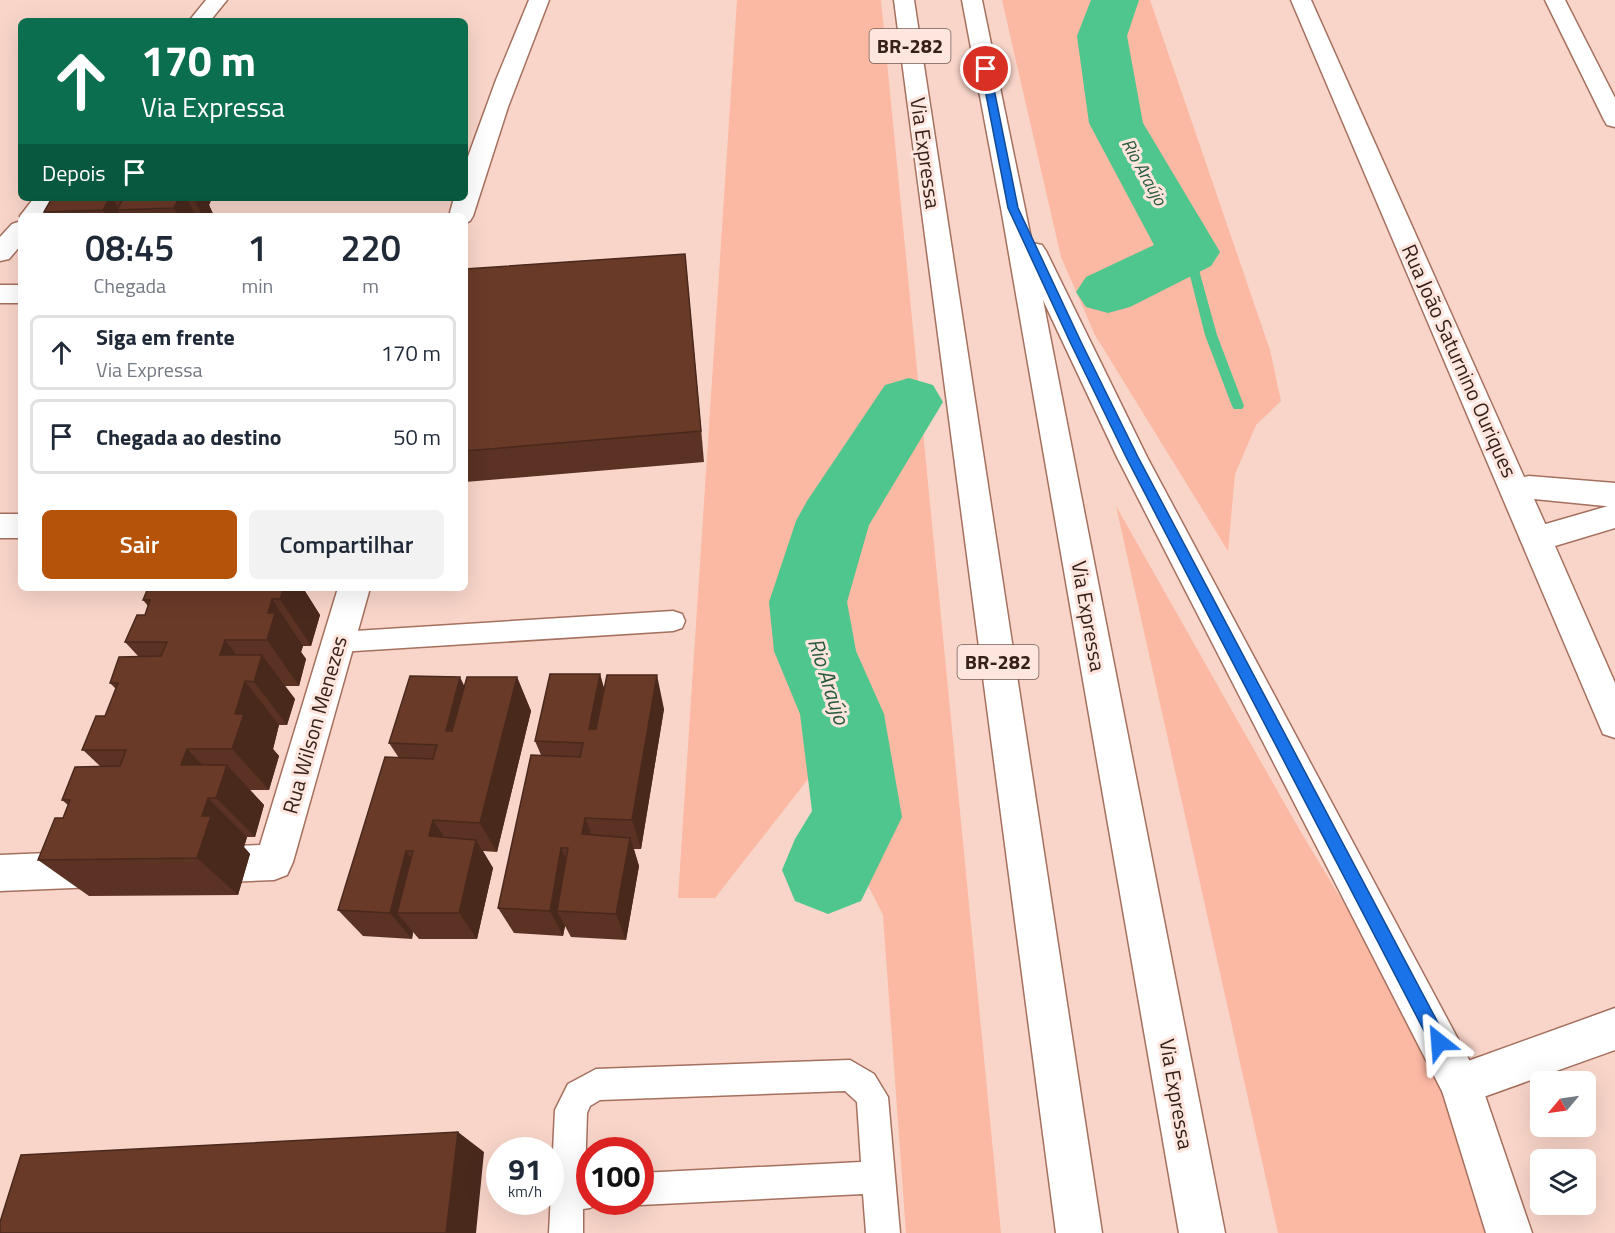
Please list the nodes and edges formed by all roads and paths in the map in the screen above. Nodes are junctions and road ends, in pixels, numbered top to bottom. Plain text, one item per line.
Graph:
1 (217, 0) edge
2 (539, 0) edge
3 (904, 0) edge
4 (972, 0) edge
5 (1301, 0) edge
6 (1555, 0) edge
7 (202, 18) edge
8 (1615, 120) edge
9 (468, 193) edge
10 (44, 201) edge
11 (1013, 208) junction
12 (34, 213) edge
13 (18, 232) edge
14 (0, 253) edge
15 (0, 294) edge
16 (18, 294) edge
17 (1529, 487) dead end
18 (1615, 495) edge
19 (1615, 516) edge
20 (0, 526) edge
21 (18, 526) edge
22 (1536, 539) junction
23 (353, 591) edge
24 (673, 621) dead end
25 (339, 642) junction
26 (1615, 723) edge
27 (0, 873) edge
28 (1615, 1029) edge
29 (1461, 1084) junction
30 (576, 1161) edge
31 (878, 1177) junction
32 (654, 1188) edge
33 (576, 1201) edge
34 (566, 1233) edge
35 (883, 1233) edge
36 (1079, 1233) edge
37 (1202, 1233) edge
38 (1509, 1233) edge

1 - 7 main road
2 - 9 main road
3 - 36 main road, Via Expressa / BR-282
4 - 11 main road, Via Expressa / BR-282
5 - 22 main road, Rua João Saturnino Ouriques
6 - 8 main road
10 - 12 main road
11 - 29 main road
11 - 37 main road, Via Expressa / BR-282
13 - 14 main road
15 - 16 main road
17 - 18 main road
19 - 22 main road
20 - 21 main road
22 - 26 main road, Rua João Saturnino Ouriques
23 - 25 main road, Rua Wilson Menezes
24 - 25 lane
25 - 27 main road, Rua Wilson Menezes
28 - 29 main road
29 - 38 main road
30 - 31 lane
31 - 32 lane
31 - 35 lane
33 - 34 lane

